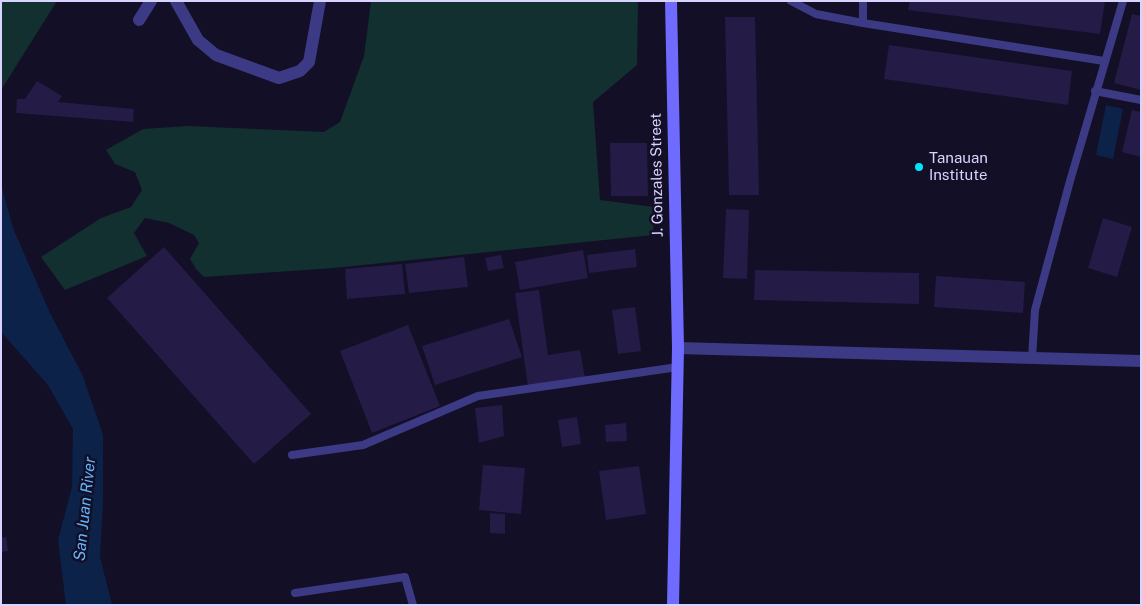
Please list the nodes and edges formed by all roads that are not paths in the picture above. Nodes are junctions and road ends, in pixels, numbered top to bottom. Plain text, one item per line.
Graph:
1 (151, 1) edge
2 (176, 1) edge
3 (320, 1) edge
4 (671, 1) edge
5 (791, 1) edge
6 (863, 1) edge
7 (1123, 1) edge
8 (139, 20) dead end
9 (863, 23) junction
10 (1104, 61) junction
11 (1095, 91) junction
12 (1141, 100) edge
13 (678, 348) junction
14 (1032, 358) junction
15 (1141, 361) edge
16 (678, 367) junction
17 (292, 455) dead end
18 (295, 593) dead end
19 (413, 605) edge
20 (673, 605) edge

1 - 8 street
2 - 3 street
4 - 13 main road, J. Gonzales Street
5 - 9 lane
6 - 9 lane
7 - 10 lane
9 - 10 lane
10 - 11 lane
11 - 12 lane
11 - 14 lane
13 - 14 street
13 - 16 main road, J. Gonzales Street
14 - 15 street
16 - 17 lane
16 - 20 main road, J. Gonzales Street
18 - 19 lane

